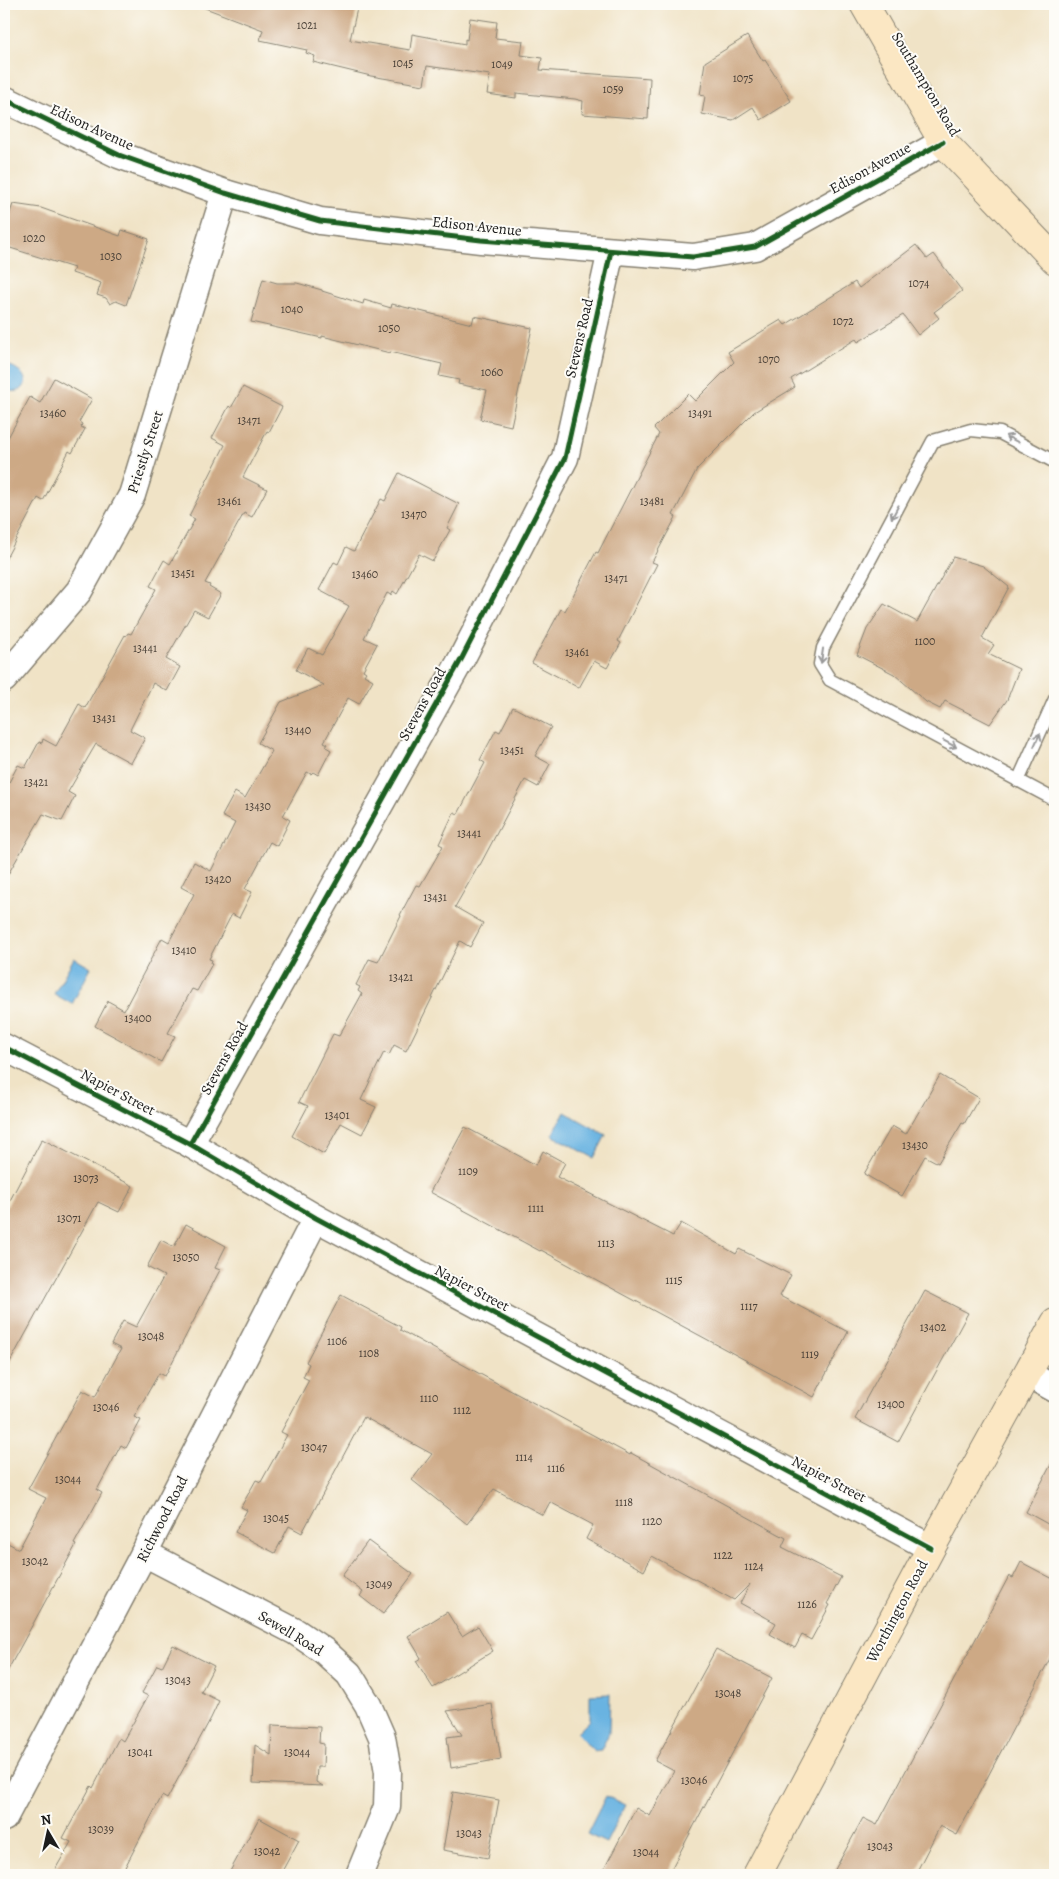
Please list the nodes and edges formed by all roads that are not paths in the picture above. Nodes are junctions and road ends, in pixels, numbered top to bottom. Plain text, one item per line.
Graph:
1 (864, 4) edge
2 (4, 99) edge
3 (943, 142) junction
4 (225, 194) junction
5 (611, 251) junction
6 (1055, 260) edge
7 (1055, 462) edge
8 (4, 679) edge
9 (1055, 698) edge
10 (1018, 781) junction
11 (1055, 800) edge
12 (7, 1057) edge
13 (190, 1144) junction
14 (316, 1218) junction
15 (1055, 1323) edge
16 (1028, 1374) junction
17 (1055, 1388) edge
18 (930, 1548) junction
19 (144, 1553) junction
20 (4, 1818) edge
21 (359, 1875) edge
22 (757, 1875) edge

1 - 3 street, Southampton Road
2 - 4 street, Edison Avenue
3 - 5 street, Edison Avenue
3 - 6 street, Southampton Road
4 - 5 street, Edison Avenue
4 - 8 street, Priestly Street
5 - 13 street, Stevens Road
7 -> 10 lane
10 -> 9 lane
10 - 11 lane
12 - 13 street, Napier Street
13 - 14 street, Napier Street
14 - 18 street, Napier Street
14 - 19 street, Richwood Road
15 - 16 street, Worthington Road
16 - 17 street
16 - 18 street, Worthington Road
18 - 22 street, Worthington Road
19 - 20 street, Richwood Road
19 - 21 street, Sewell Road

